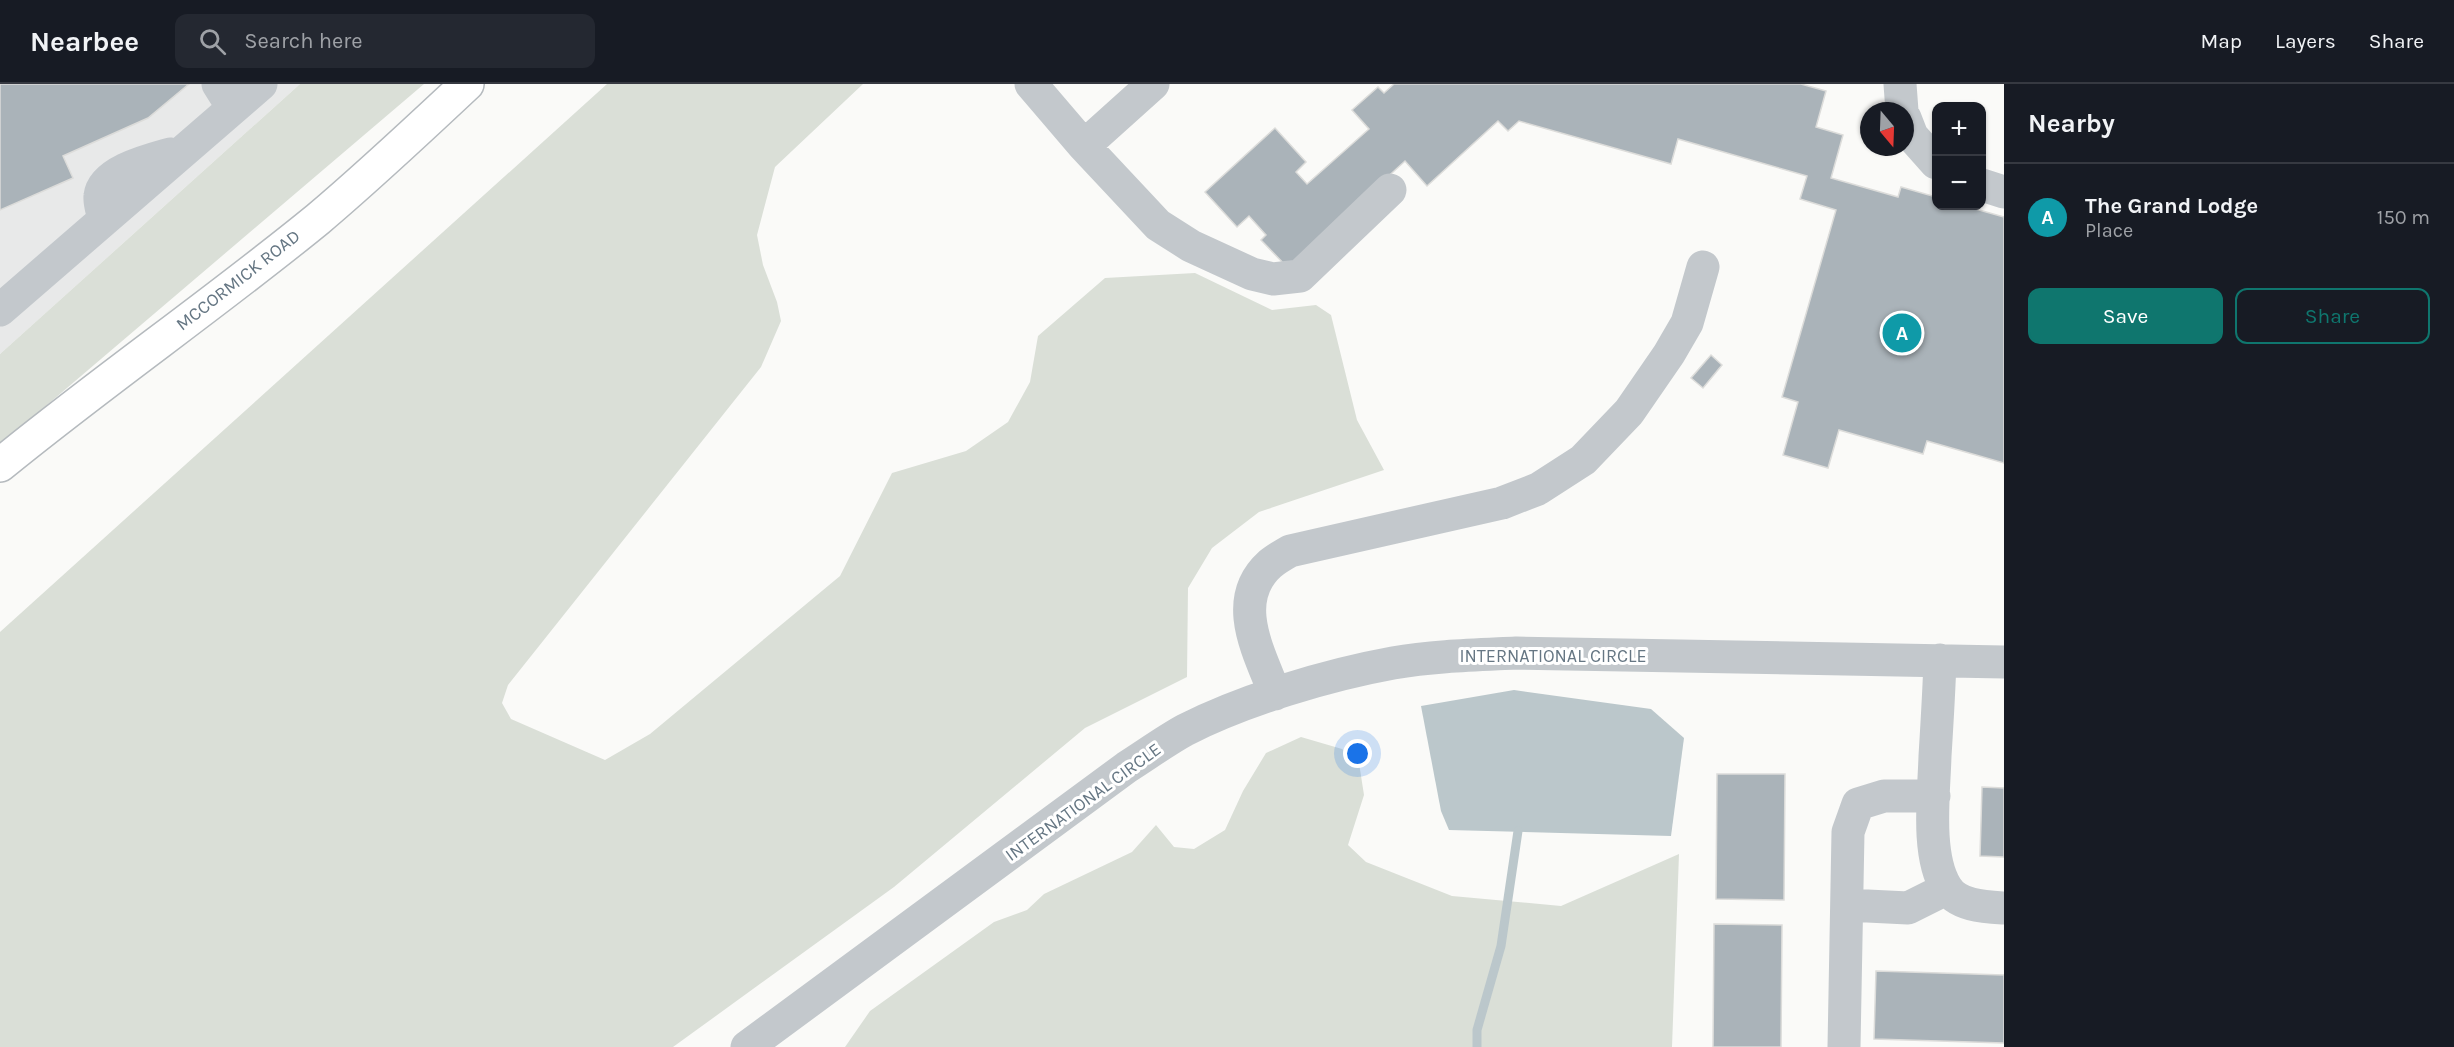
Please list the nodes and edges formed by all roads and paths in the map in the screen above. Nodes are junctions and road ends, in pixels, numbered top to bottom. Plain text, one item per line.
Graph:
1 (261, 84) edge
2 (467, 84) edge
3 (1031, 84) edge
4 (1154, 84) edge
5 (1900, 84) edge
6 (226, 96) edge
7 (1901, 102) edge
8 (1914, 139) edge
9 (1084, 146) junction
10 (1932, 159) edge
11 (1986, 186) edge
12 (1390, 190) dead end
13 (2004, 192) edge
14 (1703, 267) dead end
15 (0, 309) edge
16 (0, 465) edge
17 (1940, 660) junction
18 (2004, 662) edge
19 (1275, 694) junction
20 (1934, 796) junction
21 (1946, 889) junction
22 (1847, 905) junction
23 (2004, 908) edge
24 (747, 1047) edge
25 (1844, 1047) edge

1 - 6 street
2 - 16 main road, MCCORMICK ROAD
3 - 9 street
4 - 9 street
5 - 7 street
6 - 15 street
8 - 10 street
9 - 12 street
11 - 13 street
14 - 19 street
17 - 18 street, INTERNATIONAL CIRCLE
17 - 19 street, INTERNATIONAL CIRCLE
17 - 20 street
19 - 24 street, INTERNATIONAL CIRCLE
20 - 21 street
20 - 22 street
21 - 22 street
21 - 23 street
22 - 25 street

